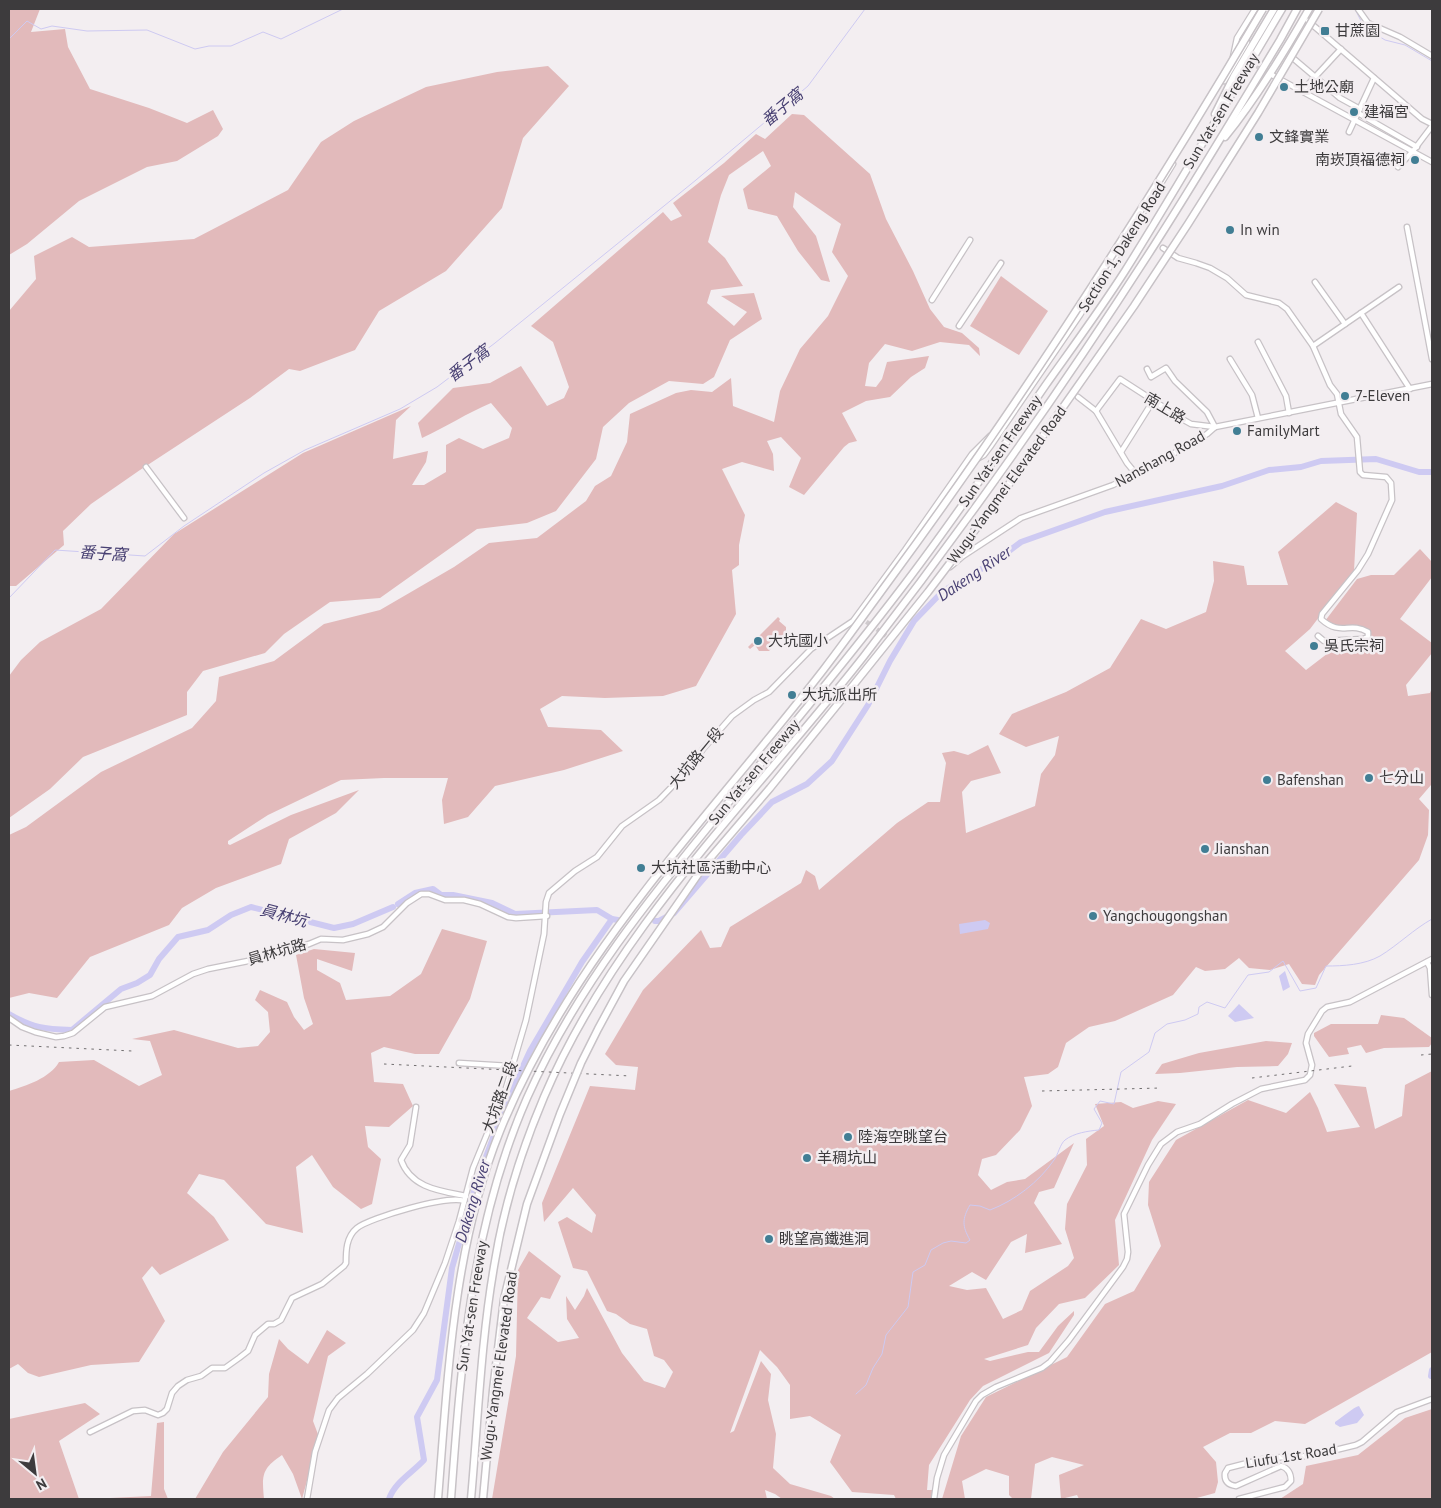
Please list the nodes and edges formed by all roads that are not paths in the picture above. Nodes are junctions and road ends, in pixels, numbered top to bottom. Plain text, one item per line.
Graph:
1 (1255, 9) edge
2 (1264, 9) edge
3 (1274, 9) edge
4 (1282, 9) edge
5 (1297, 9) edge
6 (1309, 9) edge
7 (1321, 9) edge
8 (1358, 9) edge
9 (1308, 21) dead end
10 (1313, 25) junction
11 (1341, 49) junction
12 (1233, 54) junction
13 (1432, 56) edge
14 (1240, 58) junction
15 (1294, 59) dead end
16 (1231, 68) junction
17 (1272, 75) tunnel mouth
18 (1315, 77) junction
19 (1374, 78) junction
20 (1302, 91) junction
21 (1359, 111) junction
22 (1355, 120) junction
23 (1432, 125) edge
24 (1349, 132) dead end
25 (1415, 149) junction
26 (1208, 158) junction
27 (1432, 162) edge
28 (1398, 167) dead end
29 (1185, 170) junction
30 (1407, 227) dead end
31 (970, 240) dead end
32 (1163, 248) dead end
33 (1001, 263) dead end
34 (1315, 282) dead end
35 (1399, 287) dead end
36 (932, 300) dead end
37 (1360, 313) junction
38 (1345, 324) junction
39 (959, 326) dead end
40 (1258, 342) dead end
41 (1313, 346) junction
42 (1230, 359) dead end
43 (1432, 359) edge
44 (1147, 369) dead end
45 (1432, 384) edge
46 (1410, 389) junction
47 (1078, 397) dead end
48 (1153, 401) junction
49 (1338, 403) junction
50 (1096, 410) junction
51 (1288, 412) junction
52 (1258, 418) junction
53 (1007, 421) junction
54 (1215, 427) junction
55 (1121, 452) junction
56 (146, 467) dead end
57 (1136, 474) junction
58 (957, 476) junction
59 (184, 518) dead end
60 (857, 615) joint
61 (1318, 636) dead end
62 (888, 637) dead end
63 (546, 913) junction
64 (1430, 961) edge
65 (1432, 995) edge
66 (9, 1018) edge
67 (459, 1064) dead end
68 (512, 1066) junction
69 (416, 1107) dead end
70 (465, 1198) junction
71 (1432, 1400) edge
72 (90, 1432) dead end
73 (307, 1499) edge
74 (438, 1499) edge
75 (451, 1499) edge
76 (472, 1499) edge
77 (483, 1499) edge
78 (934, 1499) edge
79 (1239, 1499) edge

1 - 12 street, Section 1, Dakeng Road
2 - 14 street, Section 1, Dakeng Road
2 - 74 highway, bridge
3 - 29 highway
4 - 29 highway, Sun Yat-sen Freeway
5 - 26 highway, Sun Yat-sen Freeway
6 - 26 highway
7 - 10 street
7 - 77 highway, Wugu-Yangmei Elevated Road, bridge
8 - 13 street
9 - 10 street
10 - 11 street
11 - 18 street
11 - 19 street
12 - 14 street
12 - 16 street, Section 1, Dakeng Road
14 - 16 street, Section 1, Dakeng Road
15 - 18 street
16 - 53 street, Section 1, Dakeng Road
17 - 20 street
18 - 20 street
18 - 21 street
19 - 21 street
19 - 23 street
20 - 22 street
21 - 22 street
21 - 25 street
22 - 24 street
22 - 25 street
23 - 25 street
25 - 27 street
25 - 28 street
26 - 76 highway, Sun Yat-sen Freeway
29 - 75 highway, Sun Yat-sen Freeway
30 - 43 street
31 - 36 street
32 - 41 street
33 - 39 street
34 - 38 street
35 - 37 street
37 - 38 street
37 - 46 street
38 - 41 street
40 - 51 street
41 - 49 street
42 - 52 street
44 - 54 street
45 - 46 street, Nanshang Road
46 - 49 street, Nanshang Road
47 - 50 street
48 - 50 street, 南上路
48 - 54 street, 南上路
48 - 55 street
49 - 51 street, Nanshang Road
49 - 61 street
50 - 55 street
51 - 52 street, Nanshang Road
52 - 54 street, Nanshang Road
53 - 58 street, Section 1, Dakeng Road
53 - 58 street, Section 1, Dakeng Road
54 - 57 street, Nanshang Road
55 - 57 street
56 - 59 street
57 - 62 street, Nanshang Road
58 - 60 street, Section 1, Dakeng Road
60 - 63 street, 大坑路一段
63 - 66 street, 員林坑路
63 - 68 street, 大坑路二段
64 - 65 street
64 - 78 street
67 - 68 street
68 - 70 street, 大坑路二段
69 - 70 street
70 - 72 street
70 - 73 street, 大坑路二段
71 - 79 street, Liufu 1st Road

